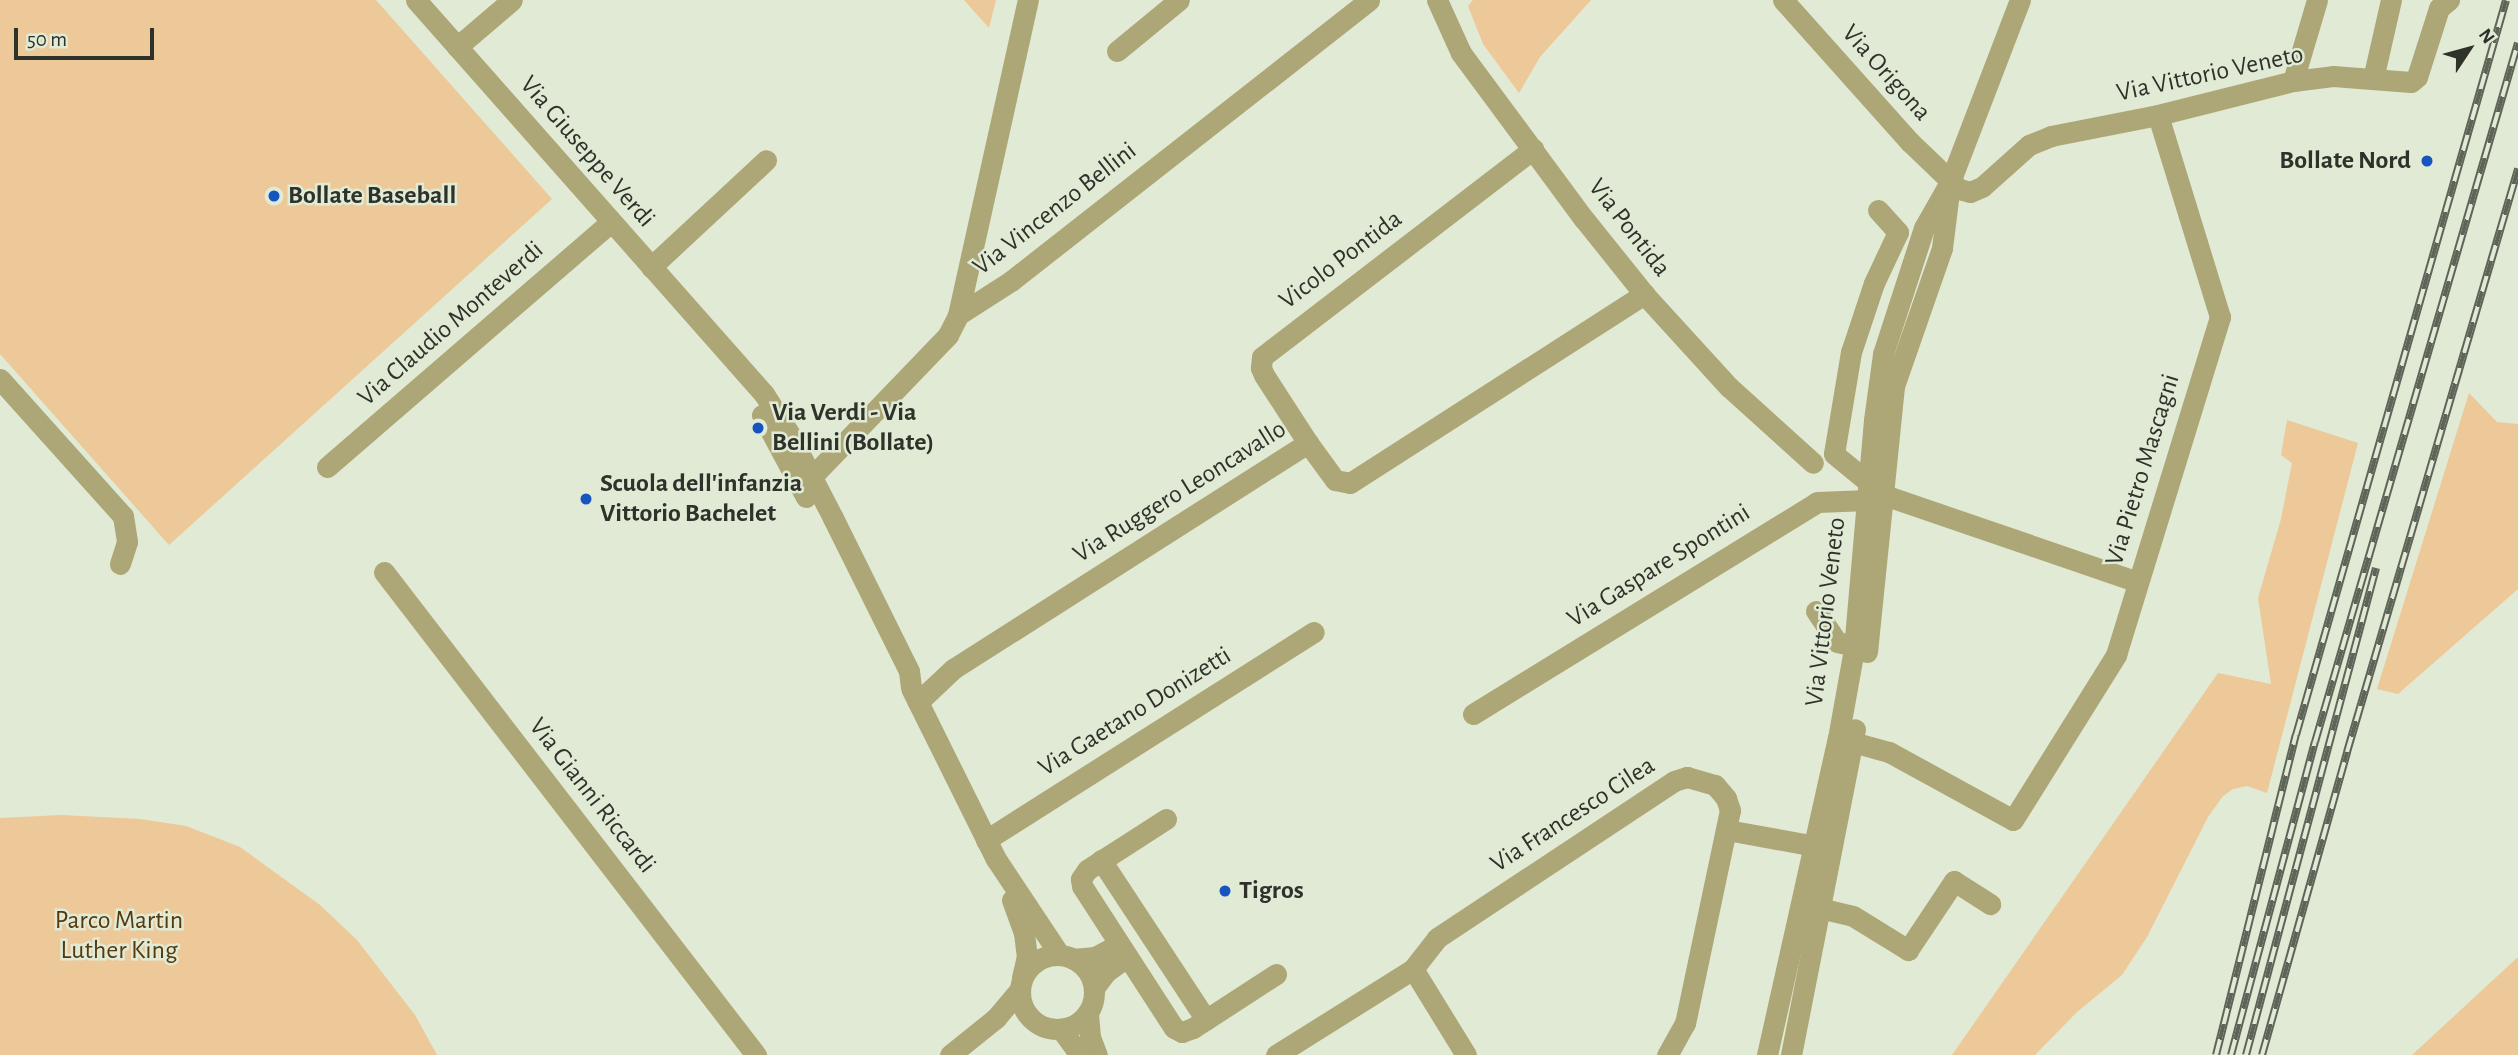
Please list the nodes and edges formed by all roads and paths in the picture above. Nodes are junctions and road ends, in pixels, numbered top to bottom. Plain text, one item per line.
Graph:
1 (416, 0) edge
2 (512, 0) edge
3 (1028, 0) edge
4 (1179, 0) edge
5 (1368, 0) edge
6 (1437, 0) edge
7 (1783, 0) edge
8 (2020, 0) edge
9 (2318, 0) edge
10 (2391, 0) edge
11 (2449, 0) edge
12 (457, 47) junction
13 (1117, 51) dead end
14 (2372, 79) junction
15 (2293, 81) junction
16 (2158, 115) junction
17 (1533, 149) junction
18 (766, 160) dead end
19 (1950, 182) junction
20 (1878, 210) dead end
21 (611, 222) junction
22 (651, 267) junction
23 (1644, 294) junction
24 (958, 315) junction
25 (0, 379) edge
26 (1308, 443) junction
27 (1812, 463) dead end
28 (327, 467) dead end
29 (807, 482) junction
30 (1874, 492) junction
31 (120, 564) dead end
32 (384, 572) dead end
33 (2138, 582) junction
34 (1816, 611) dead end
35 (1314, 632) dead end
36 (1854, 646) junction
37 (914, 695) junction
38 (1473, 714) dead end
39 (1845, 740) junction
40 (1166, 819) dead end
41 (1727, 830) junction
42 (986, 840) junction
43 (1815, 846) junction
44 (996, 859) junction
45 (1101, 860) junction
46 (1990, 904) dead end
47 (1810, 906) junction
48 (1123, 950) junction
49 (1066, 956) junction
50 (1413, 969) junction
51 (1276, 974) dead end
52 (1021, 984) junction
53 (1094, 988) junction
54 (1088, 1014) junction
55 (1206, 1020) junction
56 (1034, 1021) junction
57 (1061, 1029) junction
58 (972, 1038) junction
59 (756, 1055) edge
60 (950, 1055) edge
61 (1080, 1055) edge
62 (1097, 1055) edge
63 (1276, 1055) edge
64 (1466, 1055) edge
65 (1667, 1055) edge
66 (1767, 1055) edge
67 (1791, 1055) edge

1 - 12 street, Via Giuseppe Verdi
2 - 12 street
3 - 24 street
4 - 13 street
5 - 24 street, Via Vincenzo Bellini
6 - 17 street, Via Pontida
7 - 19 street, Via Origona
8 - 19 street
9 - 15 street
10 - 14 street
11 - 14 street, Via Vittorio Veneto
12 - 21 street, Via Giuseppe Verdi
14 - 15 street, Via Vittorio Veneto
15 - 16 street, Via Vittorio Veneto
16 - 19 street, Via Vittorio Veneto
16 - 33 street, Via Pietro Mascagni
17 - 23 street, Via Pontida
17 - 26 street, Vicolo Pontida
18 - 22 street
19 - 30 street, Via Vittorio Veneto
20 - 30 street
21 - 22 street, Via Giuseppe Verdi
21 - 28 street, Via Claudio Monteverdi
22 - 29 street, Via Giuseppe Verdi
23 - 26 street, Via Ruggero Leoncavallo
23 - 27 street, Via Pontida
24 - 29 street, Via Vincenzo Bellini
25 - 31 street
26 - 37 street, Via Ruggero Leoncavallo
29 - 37 street, Via Giuseppe Verdi
30 - 33 street
30 - 36 street, Via Vittorio Veneto
30 - 38 street, Via Gaspare Spontini
30 - 39 street, Via Vittorio Veneto
32 - 59 street, Via Gianni Riccardi
33 - 39 street, Via Pietro Mascagni
34 - 36 street
35 - 42 street, Via Gaetano Donizetti
36 - 39 street, Via Vittorio Veneto
37 - 42 street, Via Giuseppe Verdi
39 - 43 street, Via Vittorio Veneto
39 - 47 street, Via Vittorio Veneto
40 - 45 street
41 - 43 street
41 - 50 street, Via Francesco Cilea
41 - 65 street, Via Francesco Cilea
42 - 44 street, Via Giuseppe Verdi
43 - 47 street, Via Vittorio Veneto
44 - 49 street, Via Giuseppe Verdi
44 - 52 street, Via Giuseppe Verdi
45 - 48 street
45 - 55 street
46 - 47 street
47 - 66 street, Via Vittorio Veneto
47 - 67 street, Via Vittorio Veneto
48 - 49 street
48 - 53 street
48 - 55 street
49 - 52 street
49 - 53 street
50 - 63 street, Via Francesco Cilea
50 - 64 street
51 - 55 street
52 - 56 street
52 - 58 street
53 - 54 street
54 - 57 street
54 - 62 street
56 - 57 street
56 - 58 street
57 - 61 street
58 - 60 street

